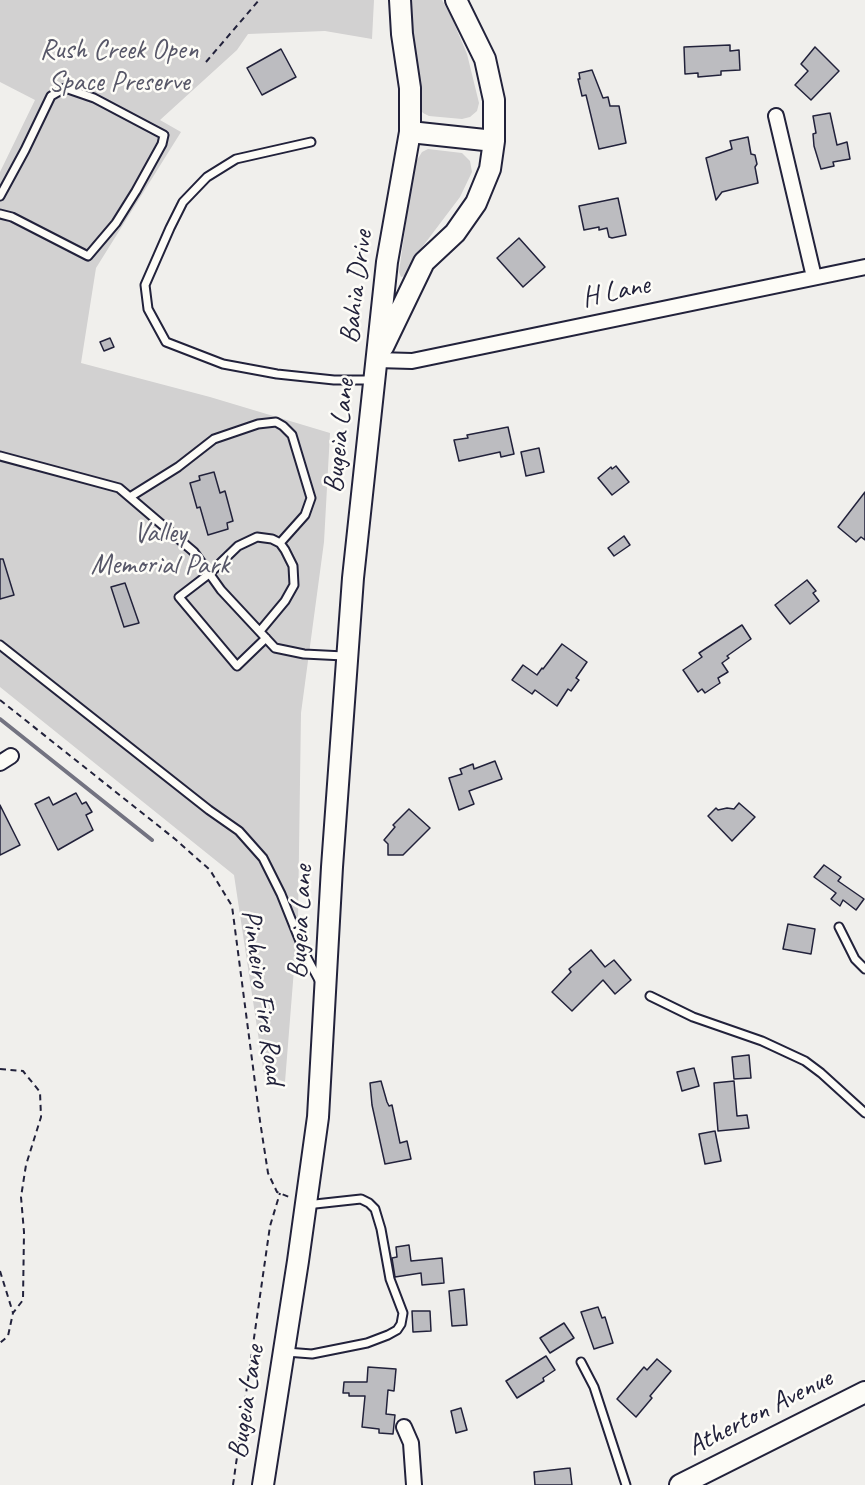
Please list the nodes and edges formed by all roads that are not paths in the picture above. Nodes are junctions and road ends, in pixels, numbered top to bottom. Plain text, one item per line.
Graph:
1 (400, 0) edge
2 (456, 0) edge
3 (776, 116) dead end
4 (410, 132) junction
5 (494, 141) junction
6 (311, 142) dead end
7 (0, 196) edge
8 (0, 214) edge
9 (865, 267) edge
10 (814, 277) junction
11 (377, 360) junction
12 (375, 380) junction
13 (0, 456) edge
14 (130, 497) junction
15 (280, 543) junction
16 (209, 574) junction
17 (260, 631) junction
18 (266, 638) junction
19 (0, 645) edge
20 (346, 656) junction
21 (839, 927) dead end
22 (865, 969) edge
23 (325, 992) junction
24 (650, 996) dead end
25 (865, 1113) edge
26 (306, 1205) junction
27 (284, 1352) junction
28 (581, 1362) dead end
29 (865, 1392) edge
30 (404, 1427) dead end
31 (263, 1485) edge
32 (414, 1485) edge
33 (626, 1485) edge
34 (680, 1485) edge

1 - 4 street, Bahia Drive
2 - 5 street, Bahia Drive
3 - 10 street
4 - 5 street
4 - 11 street, Bahia Drive
5 - 11 street, Bahia Drive
6 - 12 lane
7 - 8 lane
9 - 10 street, H Lane
10 - 11 street, H Lane
11 - 12 street, Bugeia Lane
12 - 20 street, Bugeia Lane
13 - 14 lane
14 - 15 lane
14 - 16 lane
15 - 16 lane
15 - 17 lane
16 - 17 lane
16 - 18 lane
17 - 18 lane
18 - 20 lane
19 - 23 lane
20 - 23 street, Bugeia Lane
21 - 22 lane
23 - 26 street, Bugeia Lane
24 - 25 lane
26 - 27 street, Bugeia Lane
26 - 27 lane
27 - 31 street, Bugeia Lane
28 - 33 lane
29 - 34 street, Atherton Avenue
30 - 32 street

